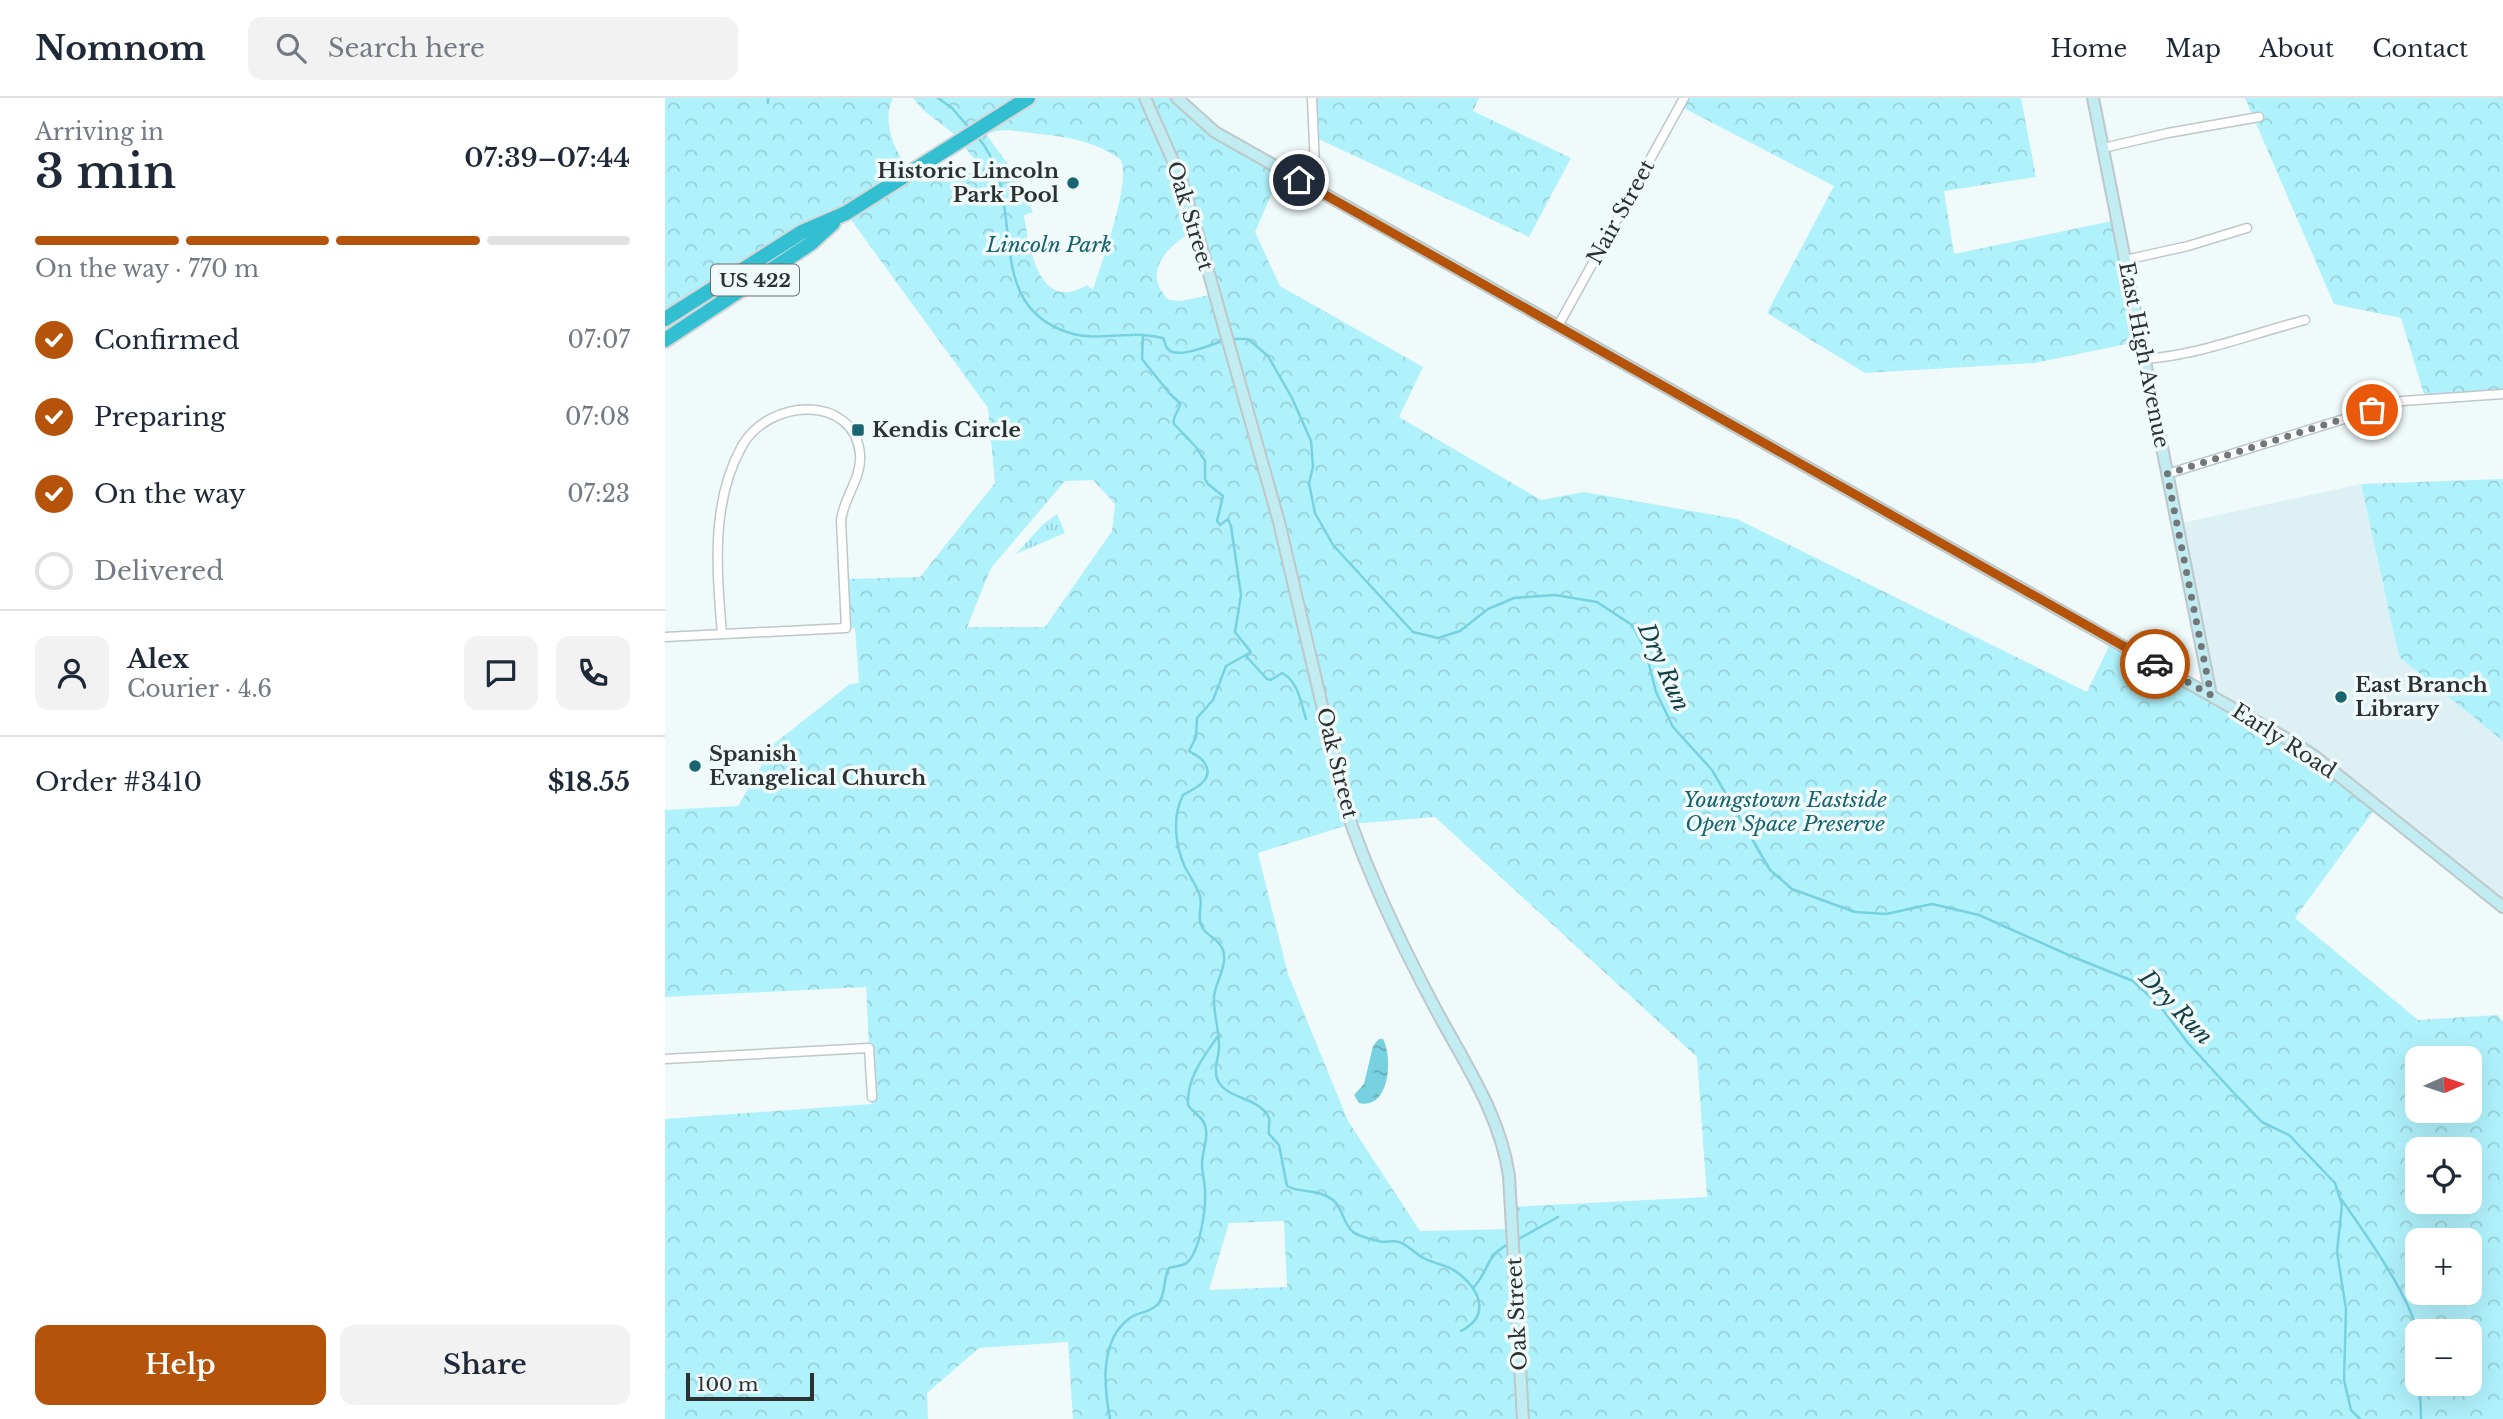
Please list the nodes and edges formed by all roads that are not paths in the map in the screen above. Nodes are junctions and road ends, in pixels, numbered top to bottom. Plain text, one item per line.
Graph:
1 (1028, 98) edge
2 (1145, 98) edge
3 (1177, 98) edge
4 (1312, 98) edge
5 (1684, 98) edge
6 (2093, 98) edge
7 (2259, 117) dead end
8 (2103, 148) junction
9 (1316, 189) junction
10 (844, 214) junction
11 (2247, 228) dead end
12 (2125, 260) junction
13 (665, 319) edge
14 (2305, 320) dead end
15 (1558, 326) junction
16 (665, 340) edge
17 (2144, 359) junction
18 (2503, 394) edge
19 (2167, 474) junction
20 (722, 634) junction
21 (665, 637) edge
22 (2211, 695) junction
23 (2503, 906) edge
24 (665, 1059) edge
25 (872, 1097) dead end
26 (1523, 1419) edge

1 - 10 highway, US 422
2 - 26 street, Oak Street
3 - 9 street, Early Road
4 - 9 street
5 - 15 street, Nair Street
6 - 8 street, East High Avenue
7 - 8 street
8 - 12 street, East High Avenue
9 - 15 street, Early Road
10 - 13 highway, US 422
10 - 16 highway, US 422
11 - 12 street
12 - 17 street, East High Avenue
14 - 17 street
15 - 22 street, Early Road
17 - 19 street, East High Avenue
18 - 19 street
19 - 22 street, East High Avenue
20 - 20 street
20 - 21 street
22 - 23 street, Early Road
24 - 25 street

